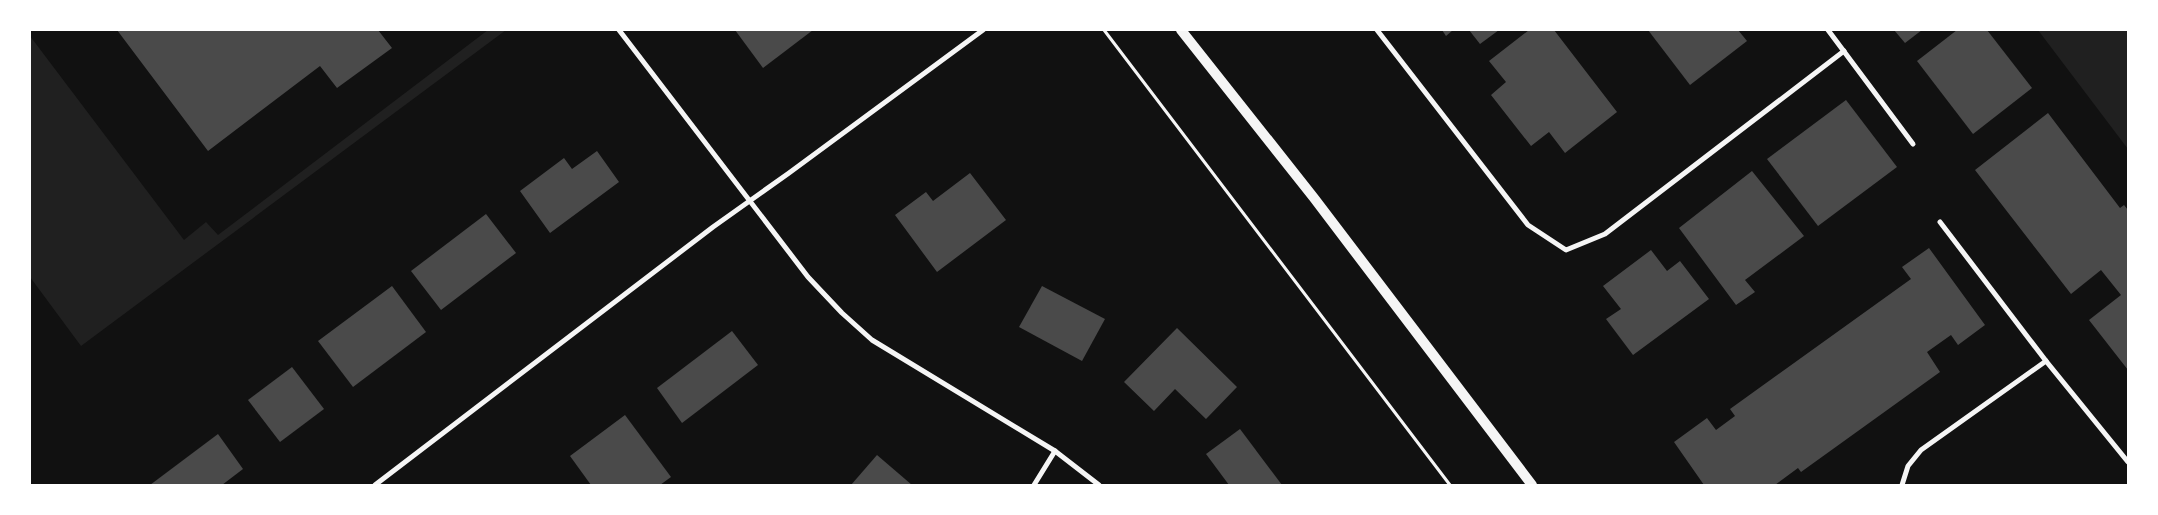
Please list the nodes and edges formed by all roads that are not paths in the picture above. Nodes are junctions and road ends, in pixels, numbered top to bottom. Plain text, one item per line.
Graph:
1 (619, 30) edge
2 (983, 30) edge
3 (1181, 30) edge
4 (1377, 30) edge
5 (1828, 30) edge
6 (1844, 51) junction
7 (1914, 144) dead end
8 (750, 200) junction
9 (1940, 222) dead end
10 (2046, 361) junction
11 (1055, 452) junction
12 (2128, 462) edge
13 (375, 485) edge
14 (1034, 485) edge
15 (1099, 485) edge
16 (1532, 485) edge
17 (1902, 485) edge

1 - 8 street
2 - 8 street
3 - 16 main road
4 - 6 street
5 - 6 street
6 - 7 street
8 - 11 street
8 - 13 street
9 - 10 street
10 - 12 street
10 - 17 street
11 - 14 street
11 - 15 street

